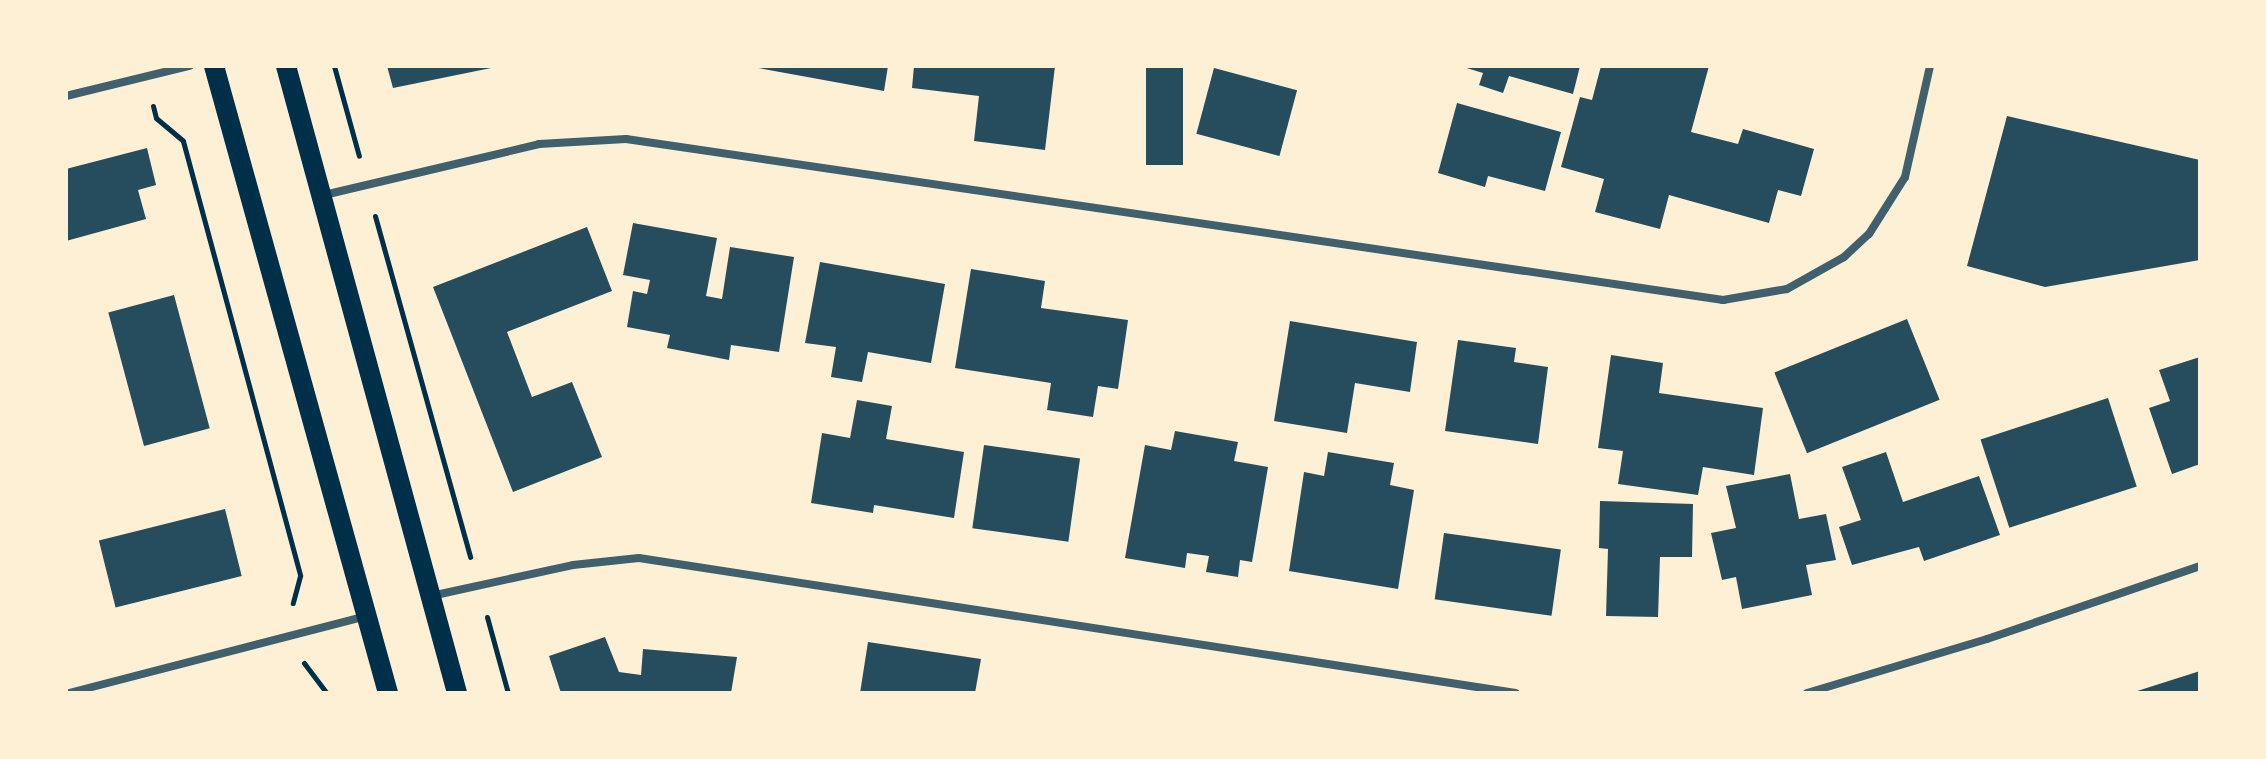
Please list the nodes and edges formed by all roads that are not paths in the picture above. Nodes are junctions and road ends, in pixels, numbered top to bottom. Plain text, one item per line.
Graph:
1 (189, 66) edge
2 (214, 66) edge
3 (286, 66) edge
4 (1930, 66) edge
5 (66, 96) edge
6 (322, 196) junction
7 (2200, 566) edge
8 (430, 596) junction
9 (366, 616) junction
10 (69, 693) edge
11 (388, 693) edge
12 (457, 693) edge
13 (1516, 693) edge
14 (1807, 693) edge

1 - 5 street
2 - 9 main road
3 - 6 main road
4 - 6 street
6 - 8 main road
7 - 14 street
8 - 12 main road
8 - 13 street
9 - 10 street
9 - 11 main road

